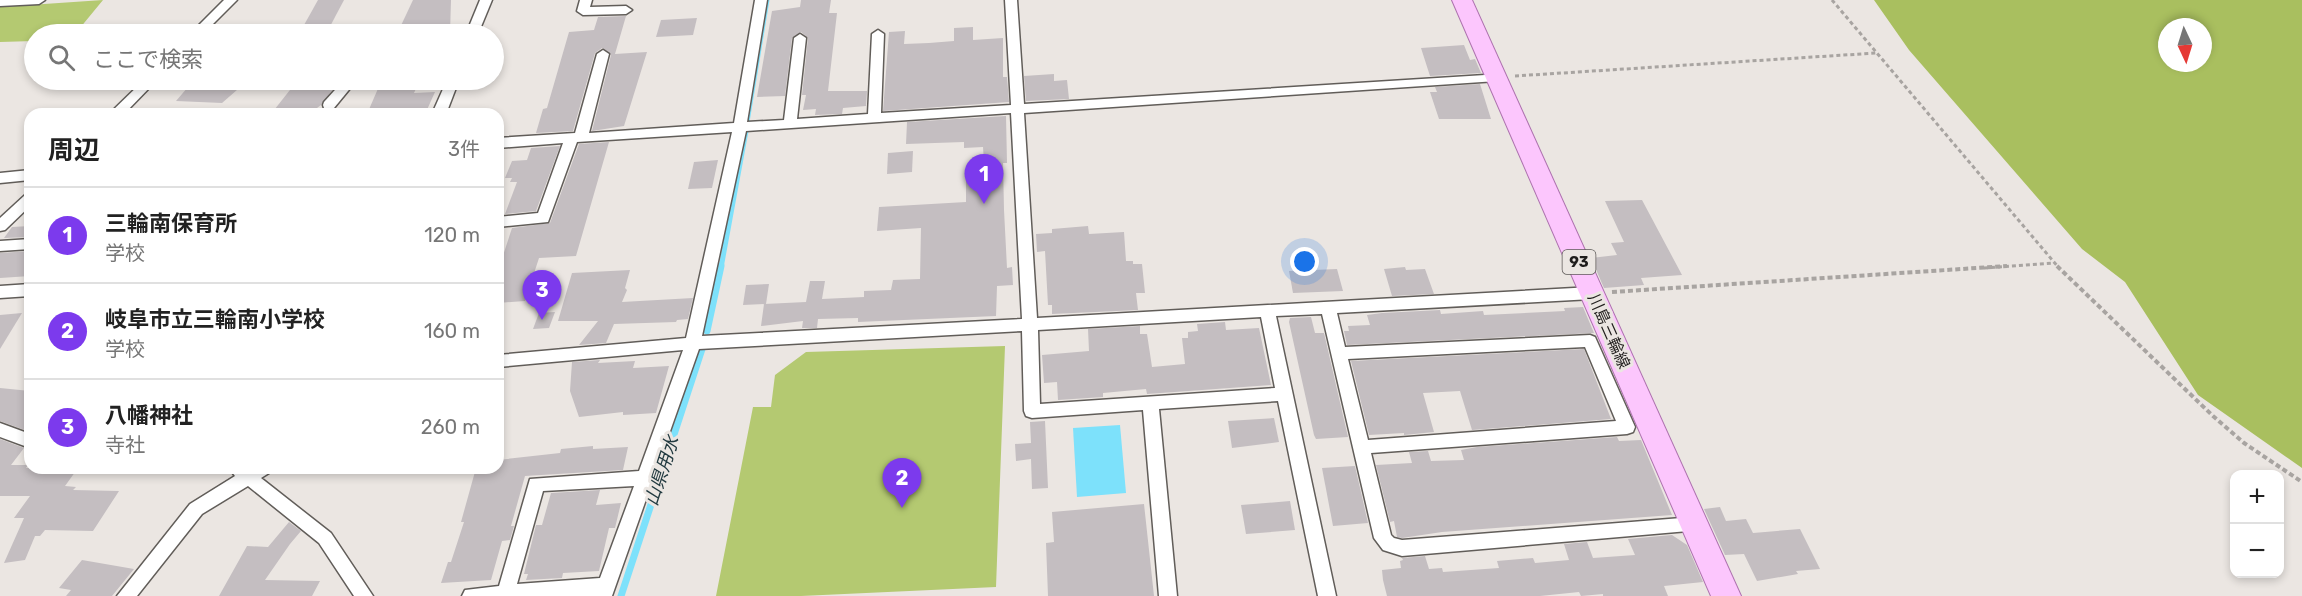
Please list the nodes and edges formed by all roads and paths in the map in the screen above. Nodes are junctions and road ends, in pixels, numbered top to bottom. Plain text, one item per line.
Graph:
1 (39, 0) edge
2 (231, 0) edge
3 (486, 0) edge
4 (586, 0) edge
5 (762, 0) edge
6 (1011, 0) edge
7 (1462, 0) edge
8 (1832, 0) edge
9 (0, 2) edge
10 (626, 10) dead end
11 (206, 24) edge
12 (476, 24) edge
13 (878, 34) dead end
14 (800, 38) dead end
15 (1876, 53) junction
16 (603, 54) dead end
17 (1497, 77) junction
18 (141, 90) edge
19 (342, 90) edge
20 (449, 90) edge
21 (329, 105) dead end
22 (122, 108) edge
23 (441, 108) edge
24 (1016, 109) junction
25 (874, 118) junction
26 (790, 123) junction
27 (740, 127) junction
28 (576, 137) junction
29 (504, 143) edge
30 (24, 176) edge
31 (0, 178) edge
32 (24, 204) edge
33 (504, 221) edge
34 (0, 226) edge
35 (24, 244) edge
36 (0, 246) edge
37 (2054, 263) junction
38 (24, 290) edge
39 (0, 292) edge
40 (1592, 293) junction
41 (1328, 307) junction
42 (1267, 310) junction
43 (1030, 324) junction
44 (693, 343) junction
45 (1339, 353) junction
46 (504, 360) edge
47 (1285, 394) junction
48 (1150, 403) junction
49 (0, 430) edge
50 (24, 439) edge
51 (1361, 447) junction
52 (246, 474) edge
53 (253, 474) edge
54 (645, 478) junction
55 (2302, 482) edge
56 (1694, 525) junction
57 (605, 591) edge
58 (505, 595) edge
59 (126, 596) edge
60 (364, 596) edge
61 (471, 596) edge
62 (1168, 596) edge
63 (1327, 596) edge
64 (1726, 596) edge

1 - 9 street
2 - 11 street
3 - 12 street
4 - 10 street
5 - 27 street
6 - 24 street
7 - 17 main road, 川島三輪線 / 93
8 - 15 path
13 - 25 street
14 - 26 street
15 - 17 path
15 - 37 path
16 - 28 street
17 - 24 street
17 - 40 main road, 川島三輪線 / 93
18 - 22 street
19 - 21 street
20 - 23 street
24 - 25 street
24 - 43 street
25 - 26 street
26 - 27 street
27 - 28 street
27 - 44 street
28 - 29 street
28 - 33 street
30 - 31 street
32 - 34 street
35 - 36 street
37 - 40 path
37 - 55 path
38 - 39 street
40 - 41 street
40 - 56 main road, 川島三輪線 / 93
41 - 42 street
41 - 45 street
42 - 43 street
42 - 47 street
43 - 44 street
43 - 48 street
44 - 46 street
44 - 54 street
45 - 51 street
45 - 51 street
47 - 48 street
47 - 63 street
48 - 62 street
49 - 50 street
51 - 56 street
52 - 59 street
53 - 60 street
54 - 57 street
54 - 58 street
56 - 64 main road, 川島三輪線 / 93
57 - 58 street
58 - 61 street

